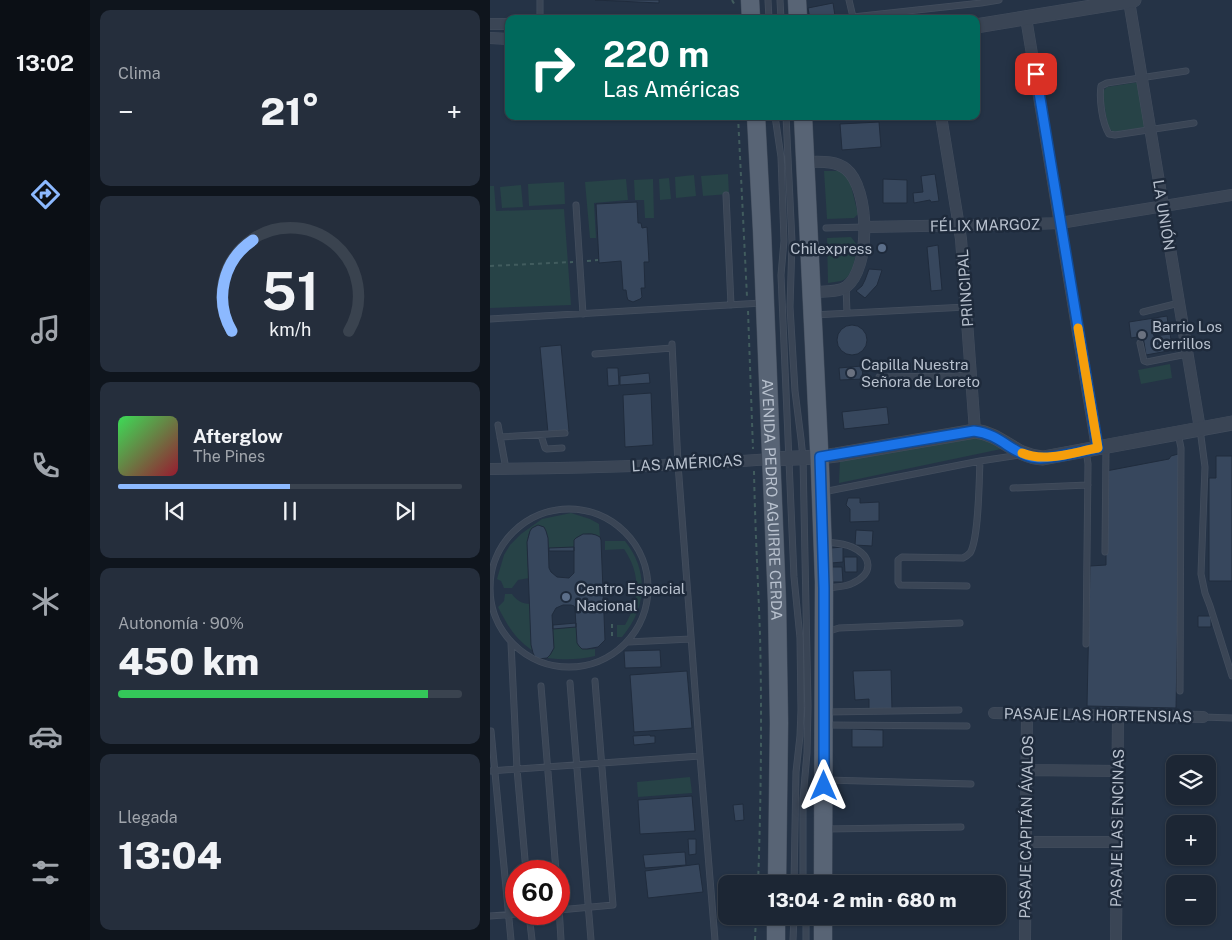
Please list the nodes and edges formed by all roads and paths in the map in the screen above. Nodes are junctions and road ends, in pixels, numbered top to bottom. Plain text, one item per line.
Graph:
1 (540, 0) edge
2 (732, 0) edge
3 (750, 0) edge
4 (768, 0) edge
5 (780, 0) edge
6 (797, 0) edge
7 (849, 0) edge
8 (999, 0) edge
9 (1132, 0) edge
10 (540, 15) edge
11 (743, 15) edge
12 (744, 15) edge
13 (768, 15) edge
14 (781, 15) edge
15 (798, 15) edge
16 (850, 15) edge
17 (885, 15) edge
18 (1026, 18) junction
19 (490, 24) edge
20 (505, 24) edge
21 (980, 25) edge
22 (490, 38) edge
23 (505, 39) edge
24 (1186, 71) dead end
25 (1141, 78) junction
26 (738, 120) edge
27 (756, 120) edge
28 (775, 120) edge
29 (786, 120) edge
30 (803, 120) edge
31 (942, 120) edge
32 (1194, 123) dead end
33 (1150, 130) junction
34 (805, 162) junction
35 (726, 195) dead end
36 (1232, 195) edge
37 (576, 205) dead end
38 (1163, 206) junction
39 (1060, 223) junction
40 (959, 226) junction
41 (864, 227) junction
42 (826, 228) dead end
43 (598, 260) dead end
44 (579, 261) junction
45 (490, 266) edge
46 (846, 287) junction
47 (812, 292) junction
48 (756, 303) junction
49 (1179, 303) junction
50 (731, 305) junction
51 (966, 307) junction
52 (1143, 312) dead end
53 (847, 313) junction
54 (582, 314) junction
55 (813, 314) junction
56 (490, 319) edge
57 (1140, 343) dead end
58 (595, 354) dead end
59 (1187, 354) junction
60 (971, 374) junction
61 (879, 376) dead end
62 (1232, 423) edge
63 (498, 424) dead end
64 (1200, 429) junction
65 (974, 431) junction
66 (565, 433) dead end
67 (1178, 433) junction
68 (541, 435) junction
69 (500, 437) junction
70 (562, 448) dead end
71 (1096, 449) junction
72 (1025, 454) junction
73 (804, 457) junction
74 (772, 459) junction
75 (754, 460) junction
76 (980, 461) junction
77 (678, 464) junction
78 (490, 469) edge
79 (506, 469) junction
80 (1088, 486) junction
81 (1013, 488) dead end
82 (821, 492) junction
83 (823, 542) junction
84 (1106, 552) dead end
85 (967, 586) dead end
86 (824, 588) junction
87 (960, 622) dead end
88 (612, 624) dead end
89 (824, 632) junction
90 (612, 638) dead end
91 (691, 639) junction
92 (511, 642) junction
93 (628, 642) junction
94 (1086, 644) dead end
95 (1232, 676) edge
96 (595, 681) dead end
97 (570, 683) dead end
98 (541, 686) dead end
99 (1180, 691) dead end
100 (959, 710) dead end
101 (994, 713) dead end
102 (1027, 713) junction
103 (1118, 715) junction
104 (1203, 717) joint
105 (1232, 718) edge
106 (824, 719) junction
107 (967, 726) dead end
108 (491, 731) dead end
109 (700, 756) junction
110 (602, 763) junction
111 (576, 765) junction
112 (548, 767) junction
113 (517, 769) junction
114 (1026, 770) junction
115 (493, 771) edge
116 (1118, 771) junction
117 (824, 780) junction
118 (971, 784) dead end
119 (961, 826) dead end
120 (824, 830) junction
121 (1025, 842) junction
122 (1117, 842) junction
123 (525, 860) edge
124 (555, 860) edge
125 (758, 875) edge
126 (777, 875) edge
127 (794, 875) edge
128 (803, 875) edge
129 (823, 875) edge
130 (505, 885) edge
131 (588, 907) junction
132 (570, 908) edge
133 (505, 914) edge
134 (490, 916) edge
135 (509, 925) edge
136 (530, 925) edge
137 (560, 925) edge
138 (756, 925) edge
139 (776, 925) edge
140 (794, 925) edge
141 (806, 925) edge
142 (823, 925) edge
143 (511, 940) edge
144 (532, 940) edge
145 (561, 940) edge
146 (591, 940) edge
147 (715, 940) edge
148 (755, 940) edge
149 (776, 940) edge
150 (793, 940) edge
151 (806, 940) edge
152 (823, 940) edge
153 (1025, 940) edge
154 (1116, 940) edge

1 - 10 lane
2 - 11 path
3 - 12 main road
4 - 13 lane
5 - 14 lane
6 - 15 main road
7 - 16 lane
8 - 17 lane
9 - 18 street
9 - 25 street, LA UNIÓN
18 - 21 street
18 - 39 street
19 - 20 street
22 - 23 street
24 - 25 lane
25 - 33 street, LA UNIÓN
25 - 33 lane
26 - 48 path
27 - 48 main road, AVENIDA PEDRO AGUIRRE CERDA
28 - 73 lane
29 - 73 lane
30 - 34 main road
31 - 40 street, PRINCIPAL
32 - 33 lane
33 - 38 street, LA UNIÓN
34 - 41 street
34 - 47 main road
35 - 50 lane
36 - 38 street, FÉLIX MARGOZ
37 - 44 lane
38 - 39 street, FÉLIX MARGOZ
38 - 49 street, LA UNIÓN
39 - 40 street, FÉLIX MARGOZ
39 - 71 street
40 - 41 street, FÉLIX MARGOZ
40 - 51 street, PRINCIPAL
41 - 42 lane, FÉLIX MARGOZ
41 - 46 street
43 - 44 path
44 - 45 path
44 - 54 lane
46 - 47 street
46 - 53 lane
47 - 55 main road
48 - 50 lane
48 - 74 main road, AVENIDA PEDRO AGUIRRE CERDA
48 - 75 path
49 - 52 lane
49 - 59 street, LA UNIÓN
50 - 54 lane
51 - 53 lane
51 - 60 street, PRINCIPAL
53 - 55 lane
54 - 56 lane
55 - 73 main road
57 - 59 lane
58 - 77 lane
59 - 64 street, LA UNIÓN
60 - 61 lane
60 - 65 street, PRINCIPAL
62 - 64 street, LAS AMÉRICAS
63 - 69 lane
64 - 67 street, LAS AMÉRICAS
64 - 95 lane
65 - 72 street, LAS AMÉRICAS
65 - 73 street, LAS AMÉRICAS
66 - 68 lane
67 - 71 street, LAS AMÉRICAS
67 - 99 lane
68 - 69 lane
68 - 70 lane
69 - 79 lane
71 - 72 street, LAS AMÉRICAS
71 - 80 lane
71 - 84 lane
72 - 76 lane
73 - 74 street, LAS AMÉRICAS
73 - 82 main road
73 - 127 lane
73 - 128 lane
74 - 75 street, LAS AMÉRICAS
74 - 126 main road, AVENIDA PEDRO AGUIRRE CERDA
75 - 77 street, LAS AMÉRICAS
75 - 125 path
76 - 82 lane
76 - 85 lane
77 - 79 street, LAS AMÉRICAS
77 - 91 lane
78 - 79 street, LAS AMÉRICAS
80 - 81 lane
80 - 94 lane
82 - 83 main road
83 - 86 main road
83 - 86 lane
86 - 89 main road
87 - 89 lane
88 - 90 path
89 - 106 main road
91 - 93 lane
91 - 109 lane
92 - 93 lane
92 - 93 lane
92 - 113 lane
96 - 110 lane
97 - 111 lane
98 - 112 lane
100 - 106 lane
101 - 102 street, PASAJE LAS HORTENSIAS
102 - 103 street, PASAJE LAS HORTENSIAS
102 - 114 street, PASAJE CAPITÁN ÁVALOS
103 - 104 street, PASAJE LAS HORTENSIAS
103 - 116 street, PASAJE LAS ENCINAS
104 - 105 lane
106 - 107 lane
106 - 117 main road
108 - 115 lane
109 - 110 lane
109 - 147 lane
110 - 111 lane
110 - 131 lane
111 - 112 lane
111 - 131 lane
112 - 113 lane
112 - 124 lane
113 - 115 lane
113 - 123 lane
114 - 116 street
114 - 121 street, PASAJE CAPITÁN ÁVALOS
115 - 130 lane
116 - 122 street, PASAJE LAS ENCINAS
117 - 118 lane
117 - 120 main road
119 - 120 lane
120 - 129 main road
121 - 122 street
121 - 153 street, PASAJE CAPITÁN ÁVALOS
122 - 154 street, PASAJE LAS ENCINAS
131 - 132 lane
131 - 146 lane
133 - 134 lane
135 - 143 lane
136 - 144 lane
137 - 145 lane
138 - 148 path
139 - 149 main road
140 - 150 lane
141 - 151 lane
142 - 152 main road

